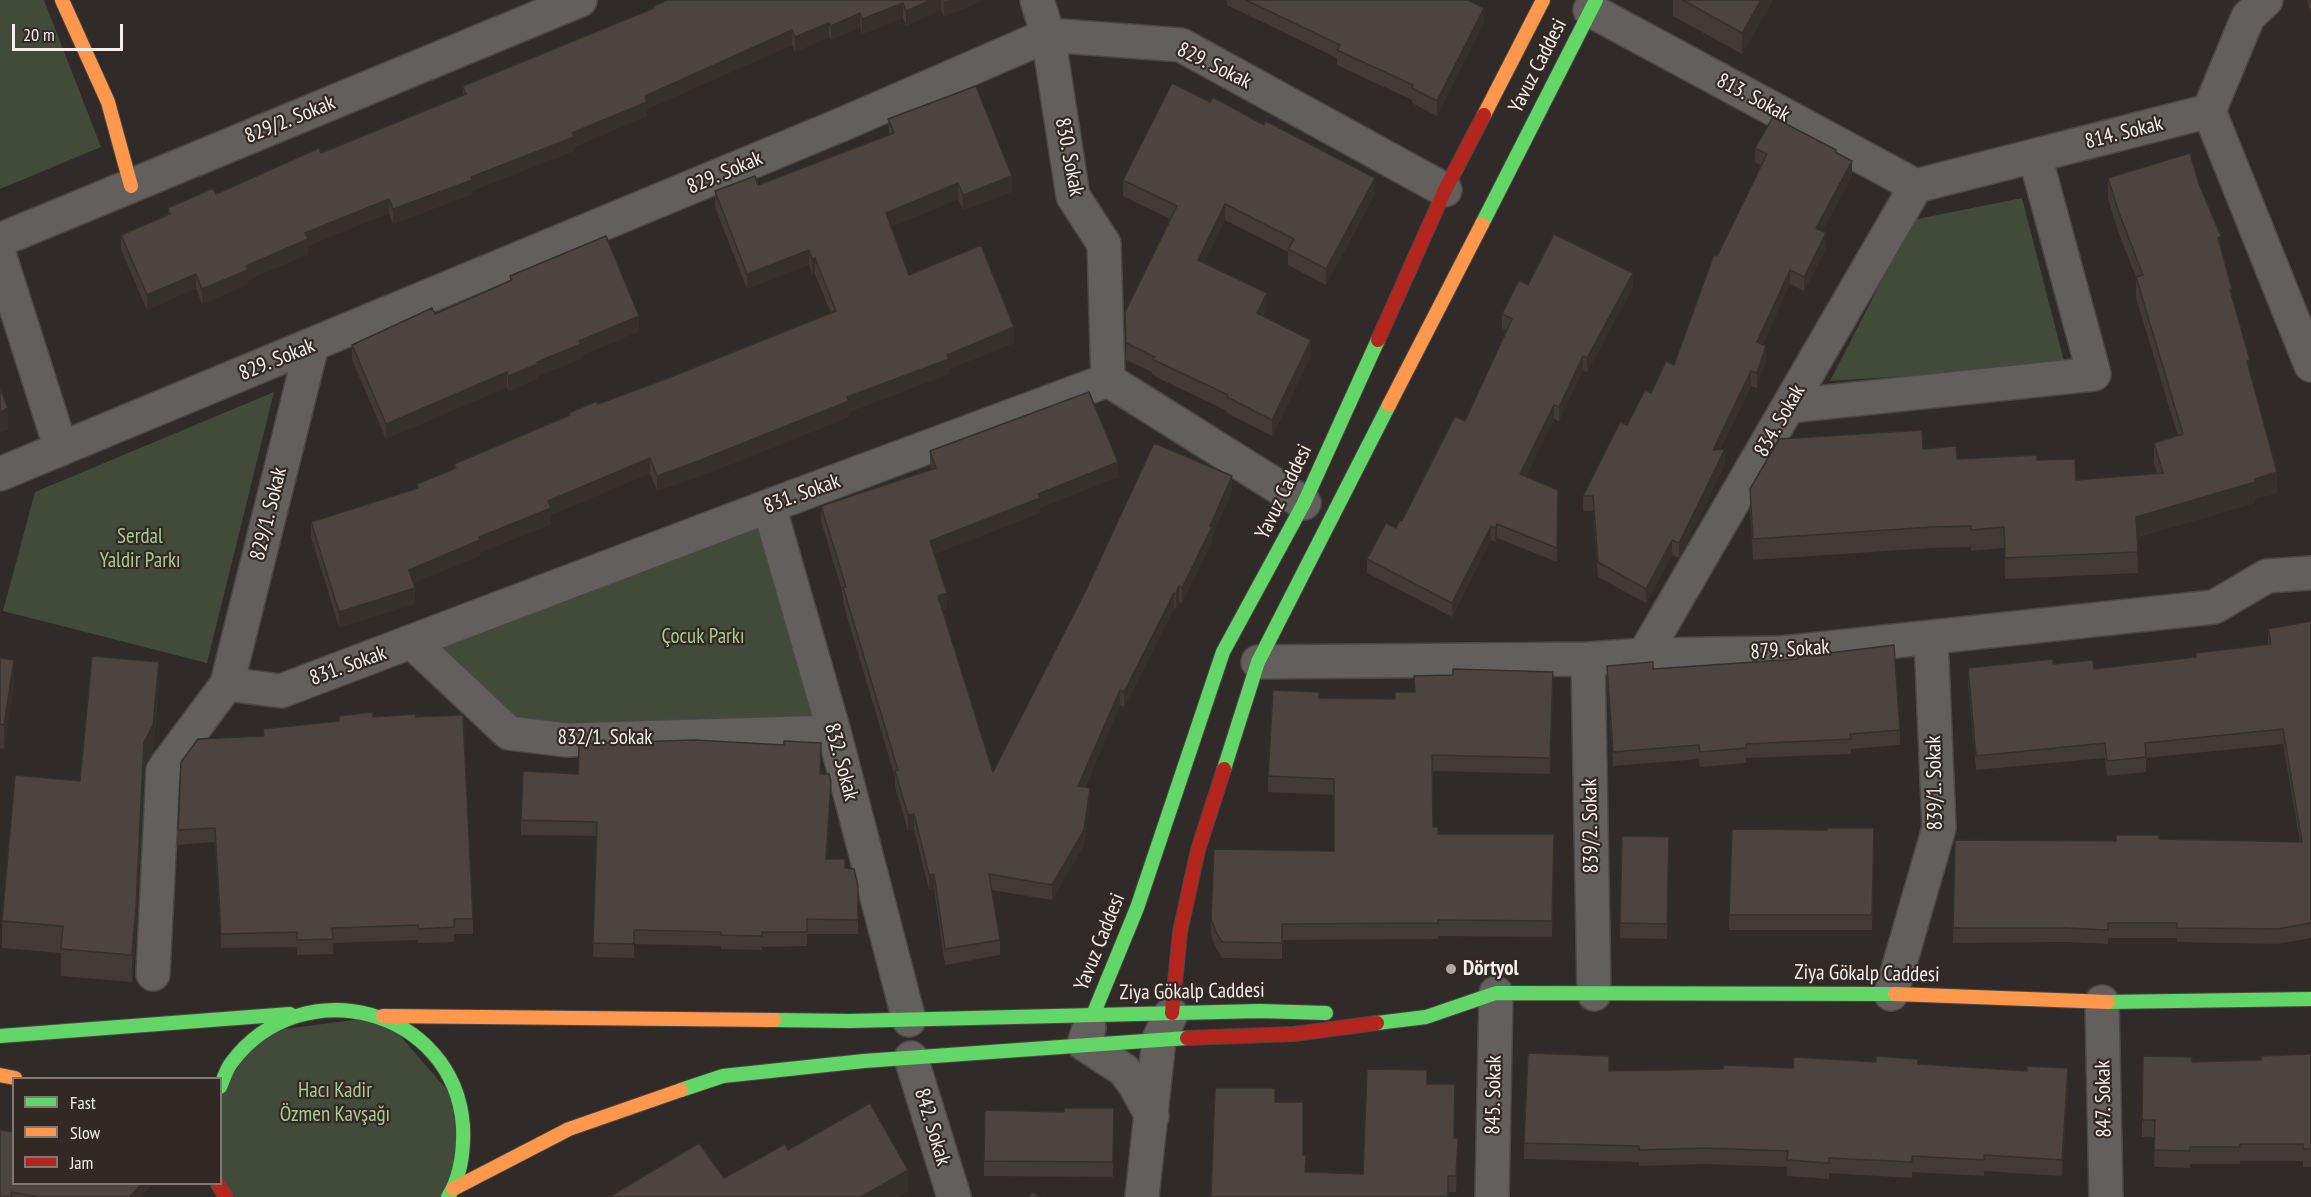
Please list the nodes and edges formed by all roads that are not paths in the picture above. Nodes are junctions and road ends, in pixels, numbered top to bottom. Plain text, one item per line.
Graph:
1 (62, 0) edge
2 (580, 0) edge
3 (1037, 0) edge
4 (1543, 0) edge
5 (2266, 0) edge
6 (1593, 5) edge
7 (1048, 35) junction
8 (2209, 111) junction
9 (2035, 156) junction
10 (131, 186) junction
11 (1916, 186) junction
12 (1445, 190) junction
13 (0, 240) edge
14 (0, 257) edge
15 (312, 345) junction
16 (2311, 365) edge
17 (1108, 380) junction
18 (1789, 406) junction
19 (61, 449) junction
20 (0, 474) edge
21 (1304, 503) junction
22 (769, 506) junction
23 (2311, 547) edge
24 (2311, 573) edge
25 (2266, 576) junction
26 (1931, 637) junction
27 (412, 642) junction
28 (1644, 655) junction
29 (1588, 659) junction
30 (1258, 662) junction
31 (227, 684) junction
32 (834, 732) junction
33 (153, 974) dead end
34 (1496, 993) junction
35 (1594, 994) junction
36 (1891, 994) junction
37 (2311, 999) edge
38 (2102, 1002) junction
39 (301, 1013) junction
40 (383, 1016) junction
41 (1426, 1017) junction
42 (909, 1020) junction
43 (1166, 1026) junction
44 (1089, 1029) junction
45 (0, 1036) edge
46 (911, 1058) junction
47 (222, 1083) edge
48 (1152, 1116) junction
49 (450, 1193) edge
50 (954, 1197) edge
51 (1142, 1197) edge
52 (1492, 1197) edge
53 (2106, 1197) edge

1 - 10 main road
2 - 10 street, 829/2. Sokak
3 - 7 street, 830. Sokak
4 - 12 main road, Yavuz Caddesi
5 - 8 street
6 - 11 street, 813. Sokak
6 - 30 main road, Yavuz Caddesi
7 - 12 street, 829. Sokak
7 - 15 street, 829. Sokak
7 - 17 street, 830. Sokak
8 - 9 street, 814. Sokak
8 - 16 street
9 - 11 street, 814. Sokak
9 - 18 street
10 - 13 street, 829/2. Sokak
11 - 18 street, 834. Sokak
12 - 21 main road, Yavuz Caddesi
14 - 19 street
15 - 19 street, 829. Sokak
15 - 31 street, 829/1. Sokak
17 - 21 street
17 - 22 street, 831. Sokak
18 - 28 street, 834. Sokak
19 - 20 street, 829. Sokak
21 - 44 main road, Yavuz Caddesi
22 - 27 street, 831. Sokak
22 - 32 street, 832. Sokak
23 - 25 street
24 - 25 street, 879. Sokak
25 - 26 street, 879. Sokak
26 - 28 street, 879. Sokak
26 - 36 street, 839/1. Sokak
27 - 31 street, 831. Sokak
27 - 32 street, 832/1. Sokak
28 - 29 street, 879. Sokak
29 - 30 street, 879. Sokak
29 - 35 street, 839/2. Sokak
30 - 43 main road, Yavuz Caddesi
31 - 33 street, 829/1. Sokak
32 - 42 street, 832. Sokak
34 - 35 main road, Ziya Gökalp Caddesi
34 - 41 main road, Ziya Gökalp Caddesi
34 - 52 street, 845. Sokak
35 - 36 main road, Ziya Gökalp Caddesi
36 - 38 main road, Ziya Gökalp Caddesi
37 - 38 main road, Ziya Gökalp Caddesi
38 - 53 street, 847. Sokak
39 - 40 main road
39 - 45 main road
39 - 47 main road
40 - 42 main road, Ziya Gökalp Caddesi
40 - 49 main road
41 - 43 main road, Ziya Gökalp Caddesi
41 - 43 main road, Ziya Gökalp Caddesi
42 - 44 main road, Ziya Gökalp Caddesi
43 - 44 main road, Ziya Gökalp Caddesi
43 - 44 main road, Ziya Gökalp Caddesi
43 - 48 street
44 - 46 main road, Ziya Gökalp Caddesi
44 - 48 street
46 - 49 main road, Ziya Gökalp Caddesi
46 - 50 street, 842. Sokak
48 - 51 street

